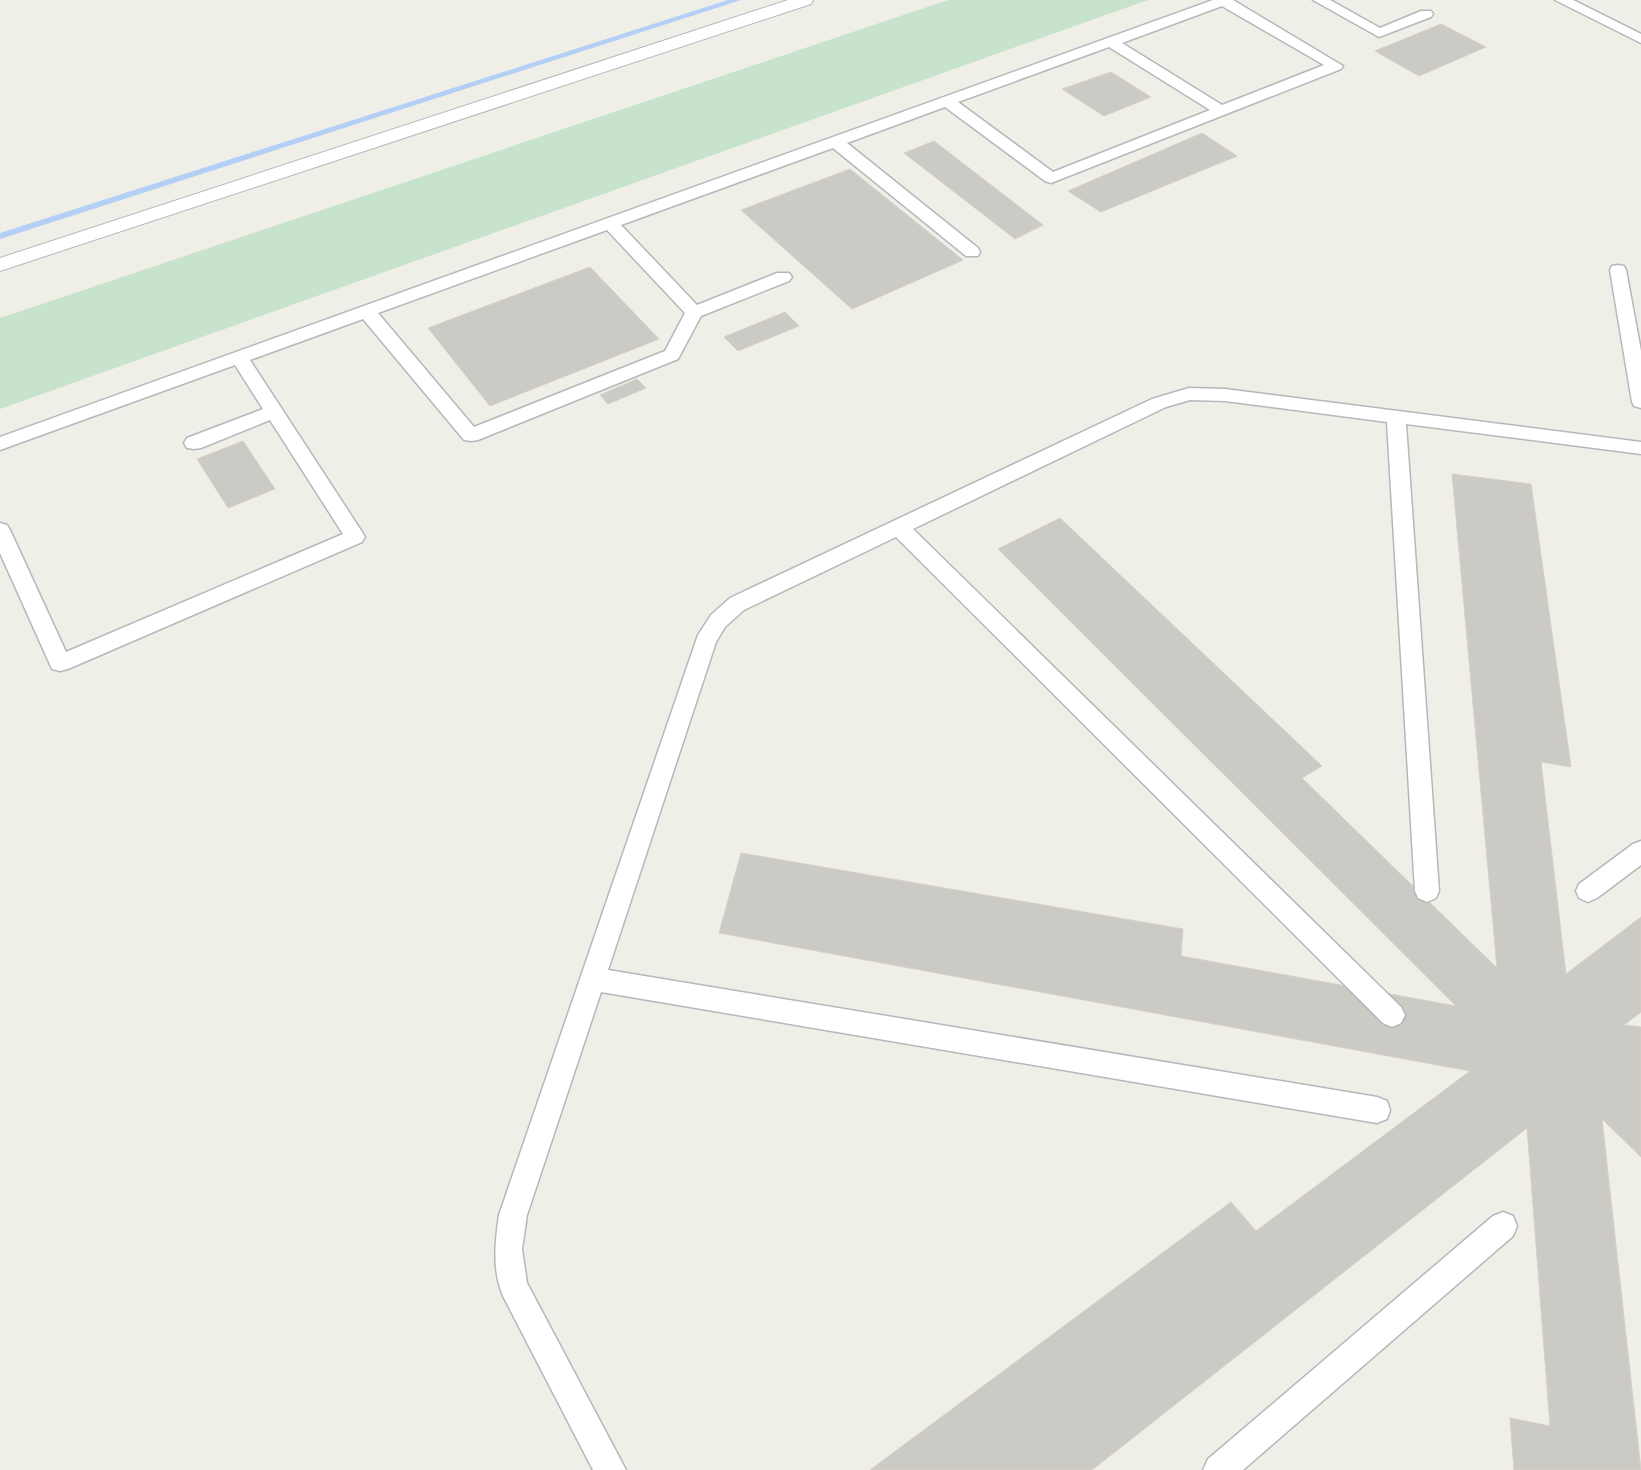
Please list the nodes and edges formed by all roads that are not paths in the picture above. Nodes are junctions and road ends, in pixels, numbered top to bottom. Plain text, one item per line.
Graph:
1 (805, 0) edge
2 (1224, 0) edge
3 (1320, 0) edge
4 (1562, 0) edge
5 (1426, 14) dead end
6 (1641, 39) edge
7 (1111, 42) junction
8 (947, 102) junction
9 (1222, 111) junction
10 (836, 142) junction
11 (611, 224) junction
12 (972, 252) dead end
13 (0, 264) edge
14 (1618, 270) dead end
15 (783, 277) dead end
16 (368, 312) junction
17 (694, 312) junction
18 (240, 359) junction
19 (1641, 402) edge
20 (274, 412) junction
21 (1396, 417) junction
22 (194, 443) dead end
23 (0, 444) edge
24 (1641, 448) edge
25 (899, 527) junction
26 (0, 530) edge
27 (1641, 851) edge
28 (1427, 891) dead end
29 (1588, 891) dead end
30 (593, 978) junction
31 (1392, 1015) dead end
32 (1377, 1110) dead end
33 (1503, 1226) dead end
34 (610, 1470) edge
35 (1219, 1470) edge

1 - 13 street
2 - 7 lane
2 - 9 lane
3 - 5 lane
4 - 6 lane
7 - 8 lane
7 - 9 lane
8 - 9 lane
8 - 10 lane
10 - 11 lane
10 - 12 lane
11 - 16 lane
11 - 17 lane
14 - 19 lane
15 - 17 lane
16 - 17 lane
16 - 18 lane
18 - 20 lane
18 - 23 lane
20 - 22 lane
20 - 26 lane
21 - 24 lane
21 - 25 lane
21 - 28 lane
25 - 30 lane
25 - 31 lane
27 - 29 lane
30 - 32 lane
30 - 34 lane
33 - 35 lane

